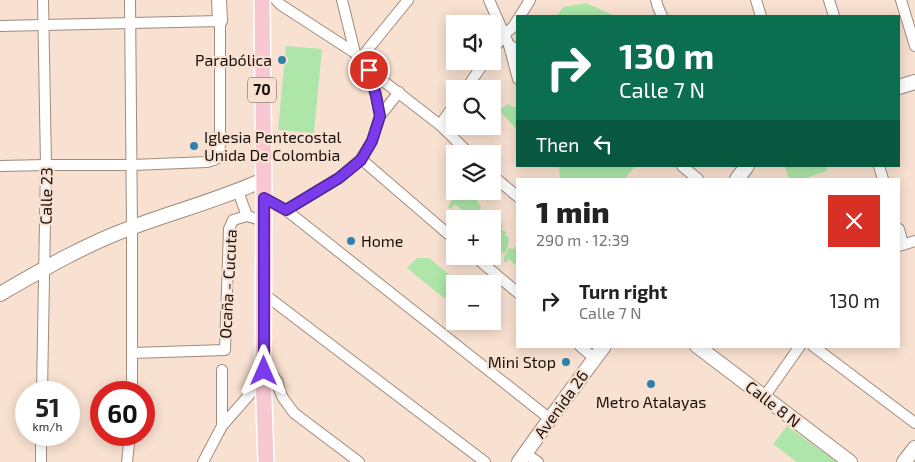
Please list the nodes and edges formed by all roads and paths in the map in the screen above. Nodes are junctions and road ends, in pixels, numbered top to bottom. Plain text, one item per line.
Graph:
1 (44, 0) edge
2 (130, 0) edge
3 (219, 0) edge
4 (262, 0) edge
5 (276, 0) edge
6 (342, 0) edge
7 (408, 0) edge
8 (489, 0) edge
9 (530, 0) edge
10 (656, 0) edge
11 (756, 0) edge
12 (829, 0) edge
13 (901, 0) edge
14 (521, 15) edge
15 (662, 15) edge
16 (761, 15) edge
17 (834, 15) edge
18 (220, 21) junction
19 (516, 23) edge
20 (130, 24) junction
21 (44, 25) junction
22 (0, 26) edge
23 (505, 34) junction
24 (501, 39) edge
25 (915, 46) edge
26 (513, 48) edge
27 (358, 56) junction
28 (516, 67) edge
29 (369, 70) junction
30 (915, 82) edge
31 (900, 87) edge
32 (399, 92) junction
33 (380, 116) junction
34 (446, 117) edge
35 (440, 125) junction
36 (461, 145) edge
37 (361, 160) junction
38 (46, 165) junction
39 (132, 165) junction
40 (0, 166) edge
41 (683, 167) edge
42 (746, 167) edge
43 (697, 178) edge
44 (739, 178) edge
45 (263, 180) junction
46 (501, 183) edge
47 (238, 191) junction
48 (516, 195) edge
49 (264, 198) junction
50 (286, 210) junction
51 (247, 216) junction
52 (264, 221) junction
53 (132, 227) junction
54 (446, 232) edge
55 (915, 241) edge
56 (901, 245) edge
57 (485, 265) edge
58 (44, 268) junction
59 (516, 291) edge
60 (0, 294) edge
61 (264, 294) junction
62 (582, 348) edge
63 (603, 348) edge
64 (699, 348) edge
65 (799, 348) edge
66 (816, 348) edge
67 (132, 353) junction
68 (595, 359) junction
69 (222, 370) dead end
70 (264, 374) junction
71 (42, 381) edge
72 (132, 381) edge
73 (764, 397) junction
74 (550, 419) junction
75 (915, 423) edge
76 (222, 426) junction
77 (41, 446) edge
78 (129, 446) edge
79 (522, 457) edge
80 (40, 462) edge
81 (127, 462) edge
82 (203, 462) edge
83 (266, 462) edge
84 (359, 462) edge
85 (485, 462) edge
86 (538, 462) edge
87 (850, 462) edge

1 - 21 street, Calle 23
2 - 20 street
3 - 18 street
4 - 45 main road, 70
5 - 27 street
6 - 27 street
7 - 27 street
8 - 23 street
9 - 14 street
10 - 15 street
11 - 16 street
12 - 17 street
13 - 25 street
18 - 20 street
18 - 39 street
19 - 23 street
20 - 21 street
20 - 39 street
21 - 22 street
21 - 38 street, Calle 23
23 - 24 street
23 - 26 street
26 - 28 street
27 - 29 street
29 - 32 street
29 - 33 street
30 - 31 street
32 - 33 street
32 - 35 street
33 - 37 street
34 - 35 street
35 - 36 street
37 - 50 street
37 - 54 street
38 - 39 street
38 - 40 street
38 - 58 street, Calle 23
39 - 53 street
41 - 43 street
42 - 44 street
45 - 47 street
45 - 49 main road, 70
46 - 48 street
47 - 51 street
47 - 53 street
49 - 50 street
49 - 52 main road, 70
50 - 74 street
51 - 52 street, Ocaña - Cucuta
51 - 67 street, Ocaña - Cucuta
52 - 61 main road, 70
53 - 58 street
53 - 67 street
55 - 56 street
57 - 59 street
58 - 60 street
58 - 71 street, Calle 23
61 - 70 main road, 70
61 - 85 street
62 - 68 street
63 - 68 street, Avenida 26
64 - 73 street, Calle 8 N
65 - 73 street
66 - 75 street
67 - 72 street
68 - 74 street, Avenida 26
69 - 76 street
70 - 76 street
70 - 83 main road, 70
70 - 84 street
73 - 87 street, Calle 8 N
74 - 79 street, Avenida 26
76 - 82 street
77 - 80 street
78 - 81 street
79 - 86 street

